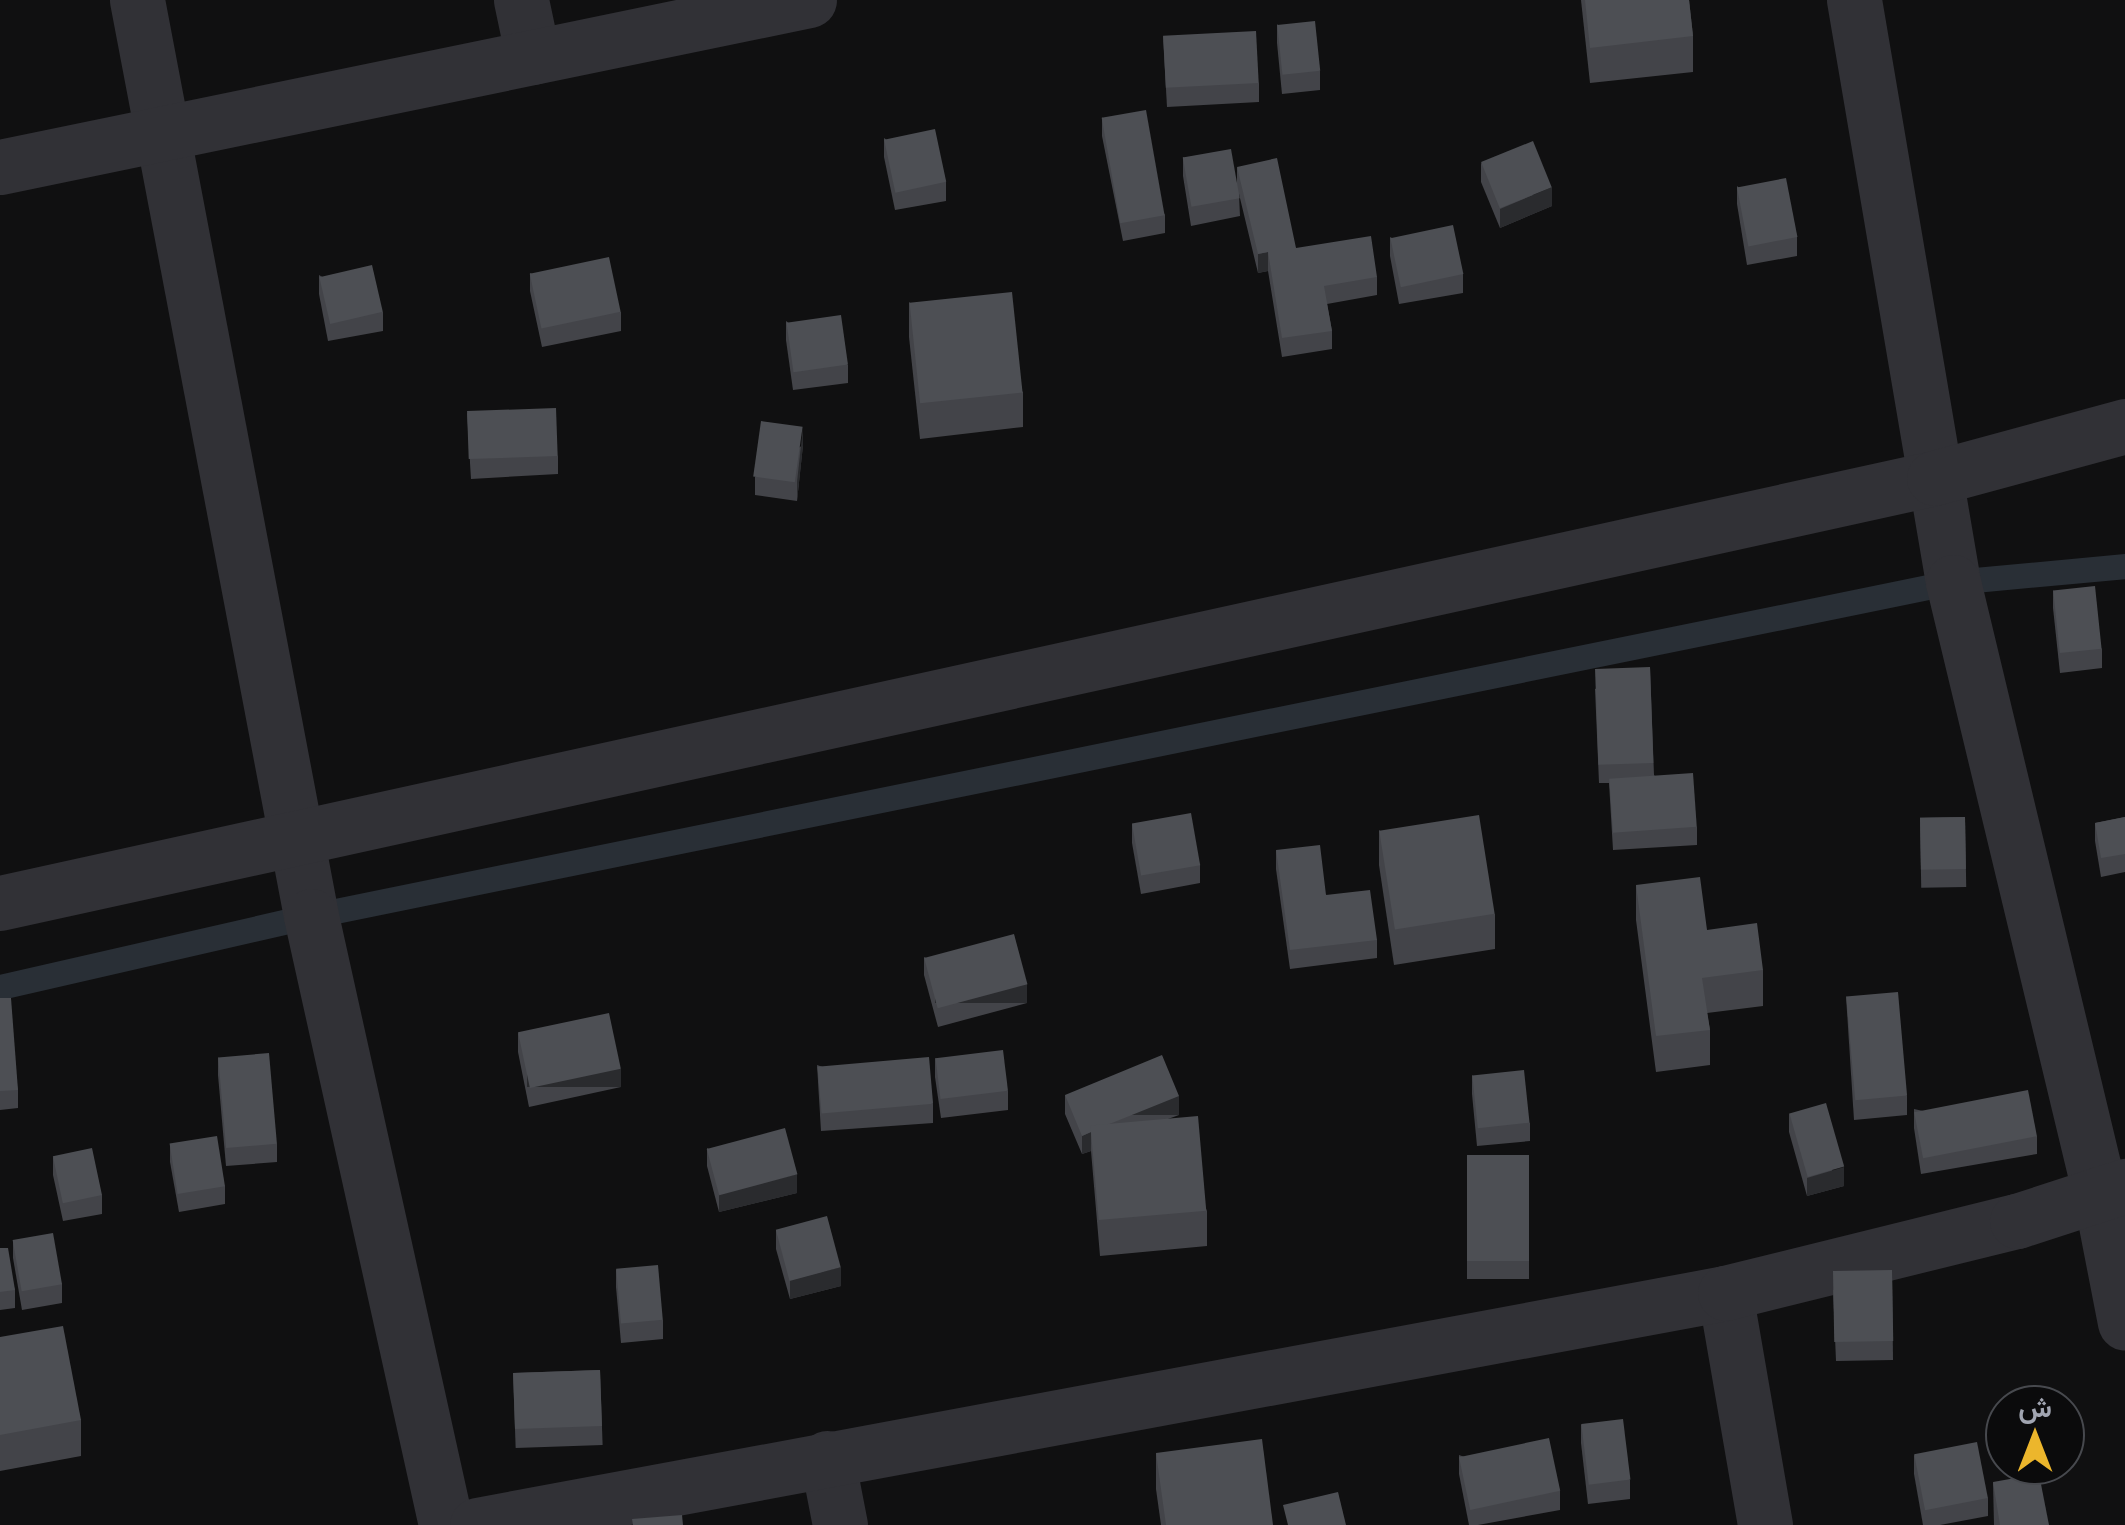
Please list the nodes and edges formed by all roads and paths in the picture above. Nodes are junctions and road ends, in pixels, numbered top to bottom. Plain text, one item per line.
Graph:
1 (136, 0) edge
2 (522, 0) edge
3 (809, 0) edge
4 (1854, 0) edge
5 (533, 57) junction
6 (164, 134) junction
7 (0, 167) edge
8 (2125, 426) edge
9 (1934, 478) junction
10 (296, 840) junction
11 (0, 903) edge
12 (2112, 1190) edge
13 (1725, 1292) junction
14 (2125, 1323) edge
15 (827, 1458) junction
16 (446, 1525) edge
17 (477, 1525) edge
18 (840, 1525) edge
19 (1766, 1525) edge

1 - 6 street
2 - 5 street
3 - 5 street
4 - 9 street
5 - 6 street
6 - 7 street
6 - 10 street
8 - 9 street
9 - 10 street
9 - 12 street
10 - 11 street
10 - 16 street
12 - 13 street
12 - 14 street
13 - 15 street
13 - 19 street
15 - 17 street
15 - 18 street

